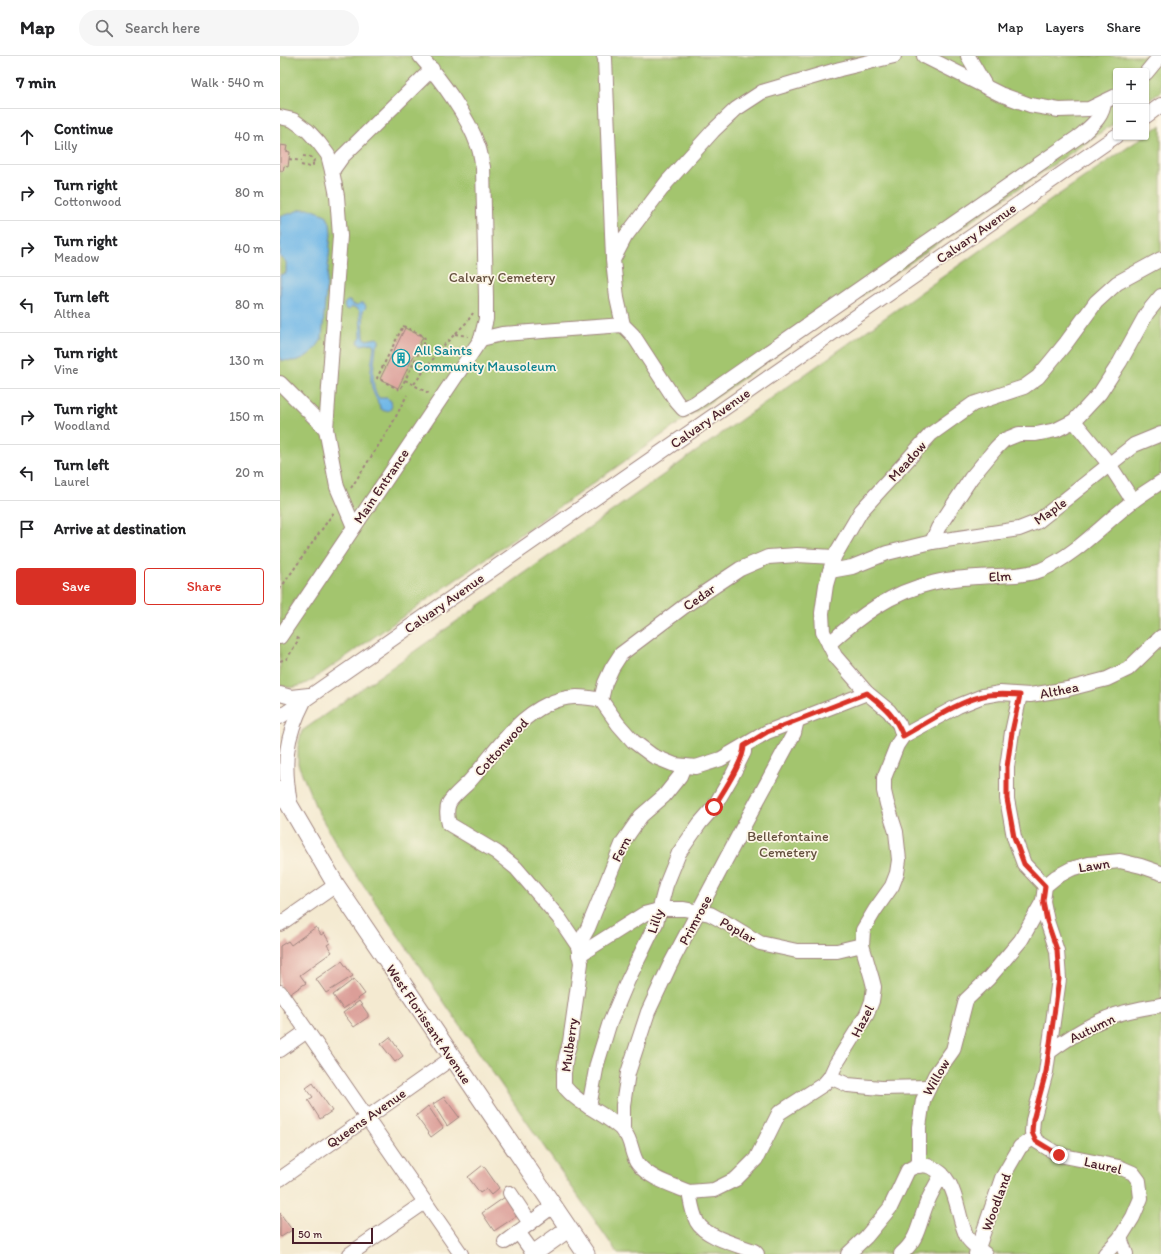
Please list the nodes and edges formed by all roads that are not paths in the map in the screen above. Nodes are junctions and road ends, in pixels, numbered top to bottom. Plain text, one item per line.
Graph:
1 (894, 56) edge
2 (924, 56) edge
3 (968, 56) edge
4 (1160, 56) edge
5 (605, 57) edge
6 (425, 60) edge
7 (1149, 69) edge
8 (986, 86) junction
9 (1110, 99) edge
10 (1161, 105) edge
11 (1149, 114) edge
12 (280, 116) edge
13 (1113, 138) edge
14 (332, 171) junction
15 (1161, 259) edge
16 (613, 260) junction
17 (1161, 296) edge
18 (623, 324) junction
19 (481, 339) junction
20 (280, 383) edge
21 (1074, 421) junction
22 (326, 429) junction
23 (1161, 434) edge
24 (1109, 464) junction
25 (1161, 482) edge
26 (1133, 500) junction
27 (354, 527) junction
28 (932, 542) junction
29 (834, 557) junction
30 (830, 571) junction
31 (280, 635) edge
32 (1161, 637) edge
33 (829, 644) junction
34 (867, 693) junction
35 (280, 694) edge
36 (1020, 695) junction
37 (308, 698) junction
38 (601, 700) junction
39 (280, 717) edge
40 (797, 720) junction
41 (903, 736) junction
42 (744, 746) junction
43 (684, 766) junction
44 (284, 801) edge
45 (1161, 873) edge
46 (336, 885) junction
47 (1045, 886) junction
48 (1043, 901) junction
49 (660, 910) junction
50 (699, 912) junction
51 (280, 924) edge
52 (862, 945) junction
53 (579, 950) junction
54 (280, 992) edge
55 (1161, 1005) edge
56 (307, 1031) junction
57 (280, 1050) edge
58 (1049, 1052) junction
59 (452, 1058) junction
60 (830, 1077) junction
61 (929, 1087) junction
62 (589, 1107) junction
63 (367, 1118) junction
64 (623, 1132) junction
65 (1034, 1137) junction
66 (918, 1166) junction
67 (942, 1174) junction
68 (280, 1179) edge
69 (689, 1192) junction
70 (510, 1193) dead end
71 (425, 1202) junction
72 (553, 1206) junction
73 (530, 1223) junction
74 (568, 1229) junction
75 (518, 1232) junction
76 (1120, 1238) junction
77 (505, 1242) dead end
78 (579, 1252) edge
79 (980, 1252) edge
80 (350, 1254) edge
81 (461, 1254) edge
82 (533, 1254) edge
83 (757, 1254) edge
84 (848, 1254) edge
85 (901, 1254) edge
86 (1105, 1254) edge
87 (1126, 1254) edge

1 - 16 street
2 - 8 street
3 - 8 street
4 - 7 street
5 - 16 street
6 - 14 street
6 - 19 street, Main Entrance
8 - 9 street
9 - 18 street
10 - 11 street
12 - 14 street
13 - 37 street, Calvary Avenue
14 - 22 street
15 - 29 street, Meadow
16 - 18 street
17 - 21 street
18 - 19 street
19 - 27 street, Main Entrance
20 - 22 street
21 - 24 street
21 - 28 street
22 - 27 street
23 - 24 street, Maple
24 - 26 street
24 - 28 street, Maple
25 - 26 street, Elm
26 - 33 street, Elm
27 - 31 street, Main Entrance
28 - 30 street, Maple
29 - 30 street, Meadow
29 - 38 street, Cedar
30 - 33 street, Meadow
32 - 36 street, Althea
33 - 34 street, Meadow
34 - 40 street
34 - 41 street, Meadow
35 - 37 street
36 - 41 street, Althea
36 - 47 street
37 - 39 street, Calvary Avenue
37 - 44 street
38 - 43 street
38 - 53 street, Cottonwood
40 - 42 street
40 - 50 street, Primrose
41 - 52 street, Hazel
42 - 43 street
42 - 49 street, Lilly
43 - 53 street, Fern
44 - 46 main road, West Florissant Avenue
45 - 47 street, Lawn
46 - 51 street
46 - 59 main road, West Florissant Avenue
47 - 48 street
48 - 58 street
48 - 61 street, Willow
49 - 50 street, Poplar
49 - 53 street, Poplar
49 - 62 street, Lilly
50 - 52 street, Poplar
50 - 64 street, Primrose
52 - 60 street, Hazel
53 - 62 street, Mulberry
54 - 56 street
55 - 58 street, Autumn
56 - 57 street
56 - 63 street
58 - 65 street
59 - 63 street, Queens Avenue
59 - 72 main road, West Florissant Avenue
60 - 61 street
60 - 69 street, Hazel
61 - 66 street, Willow
62 - 64 street, Mulberry
63 - 68 street, Queens Avenue
63 - 71 street
64 - 69 street, Mulberry
65 - 76 street, Laurel
65 - 79 street, Woodland
66 - 67 street
66 - 84 street
67 - 79 street
67 - 85 street
69 - 83 street
70 - 73 street
71 - 80 street
71 - 81 street
72 - 73 street
72 - 74 main road, West Florissant Avenue
73 - 75 street
74 - 78 main road, West Florissant Avenue
74 - 82 main road
75 - 77 street
75 - 82 street
76 - 86 street, Laurel
76 - 87 street

